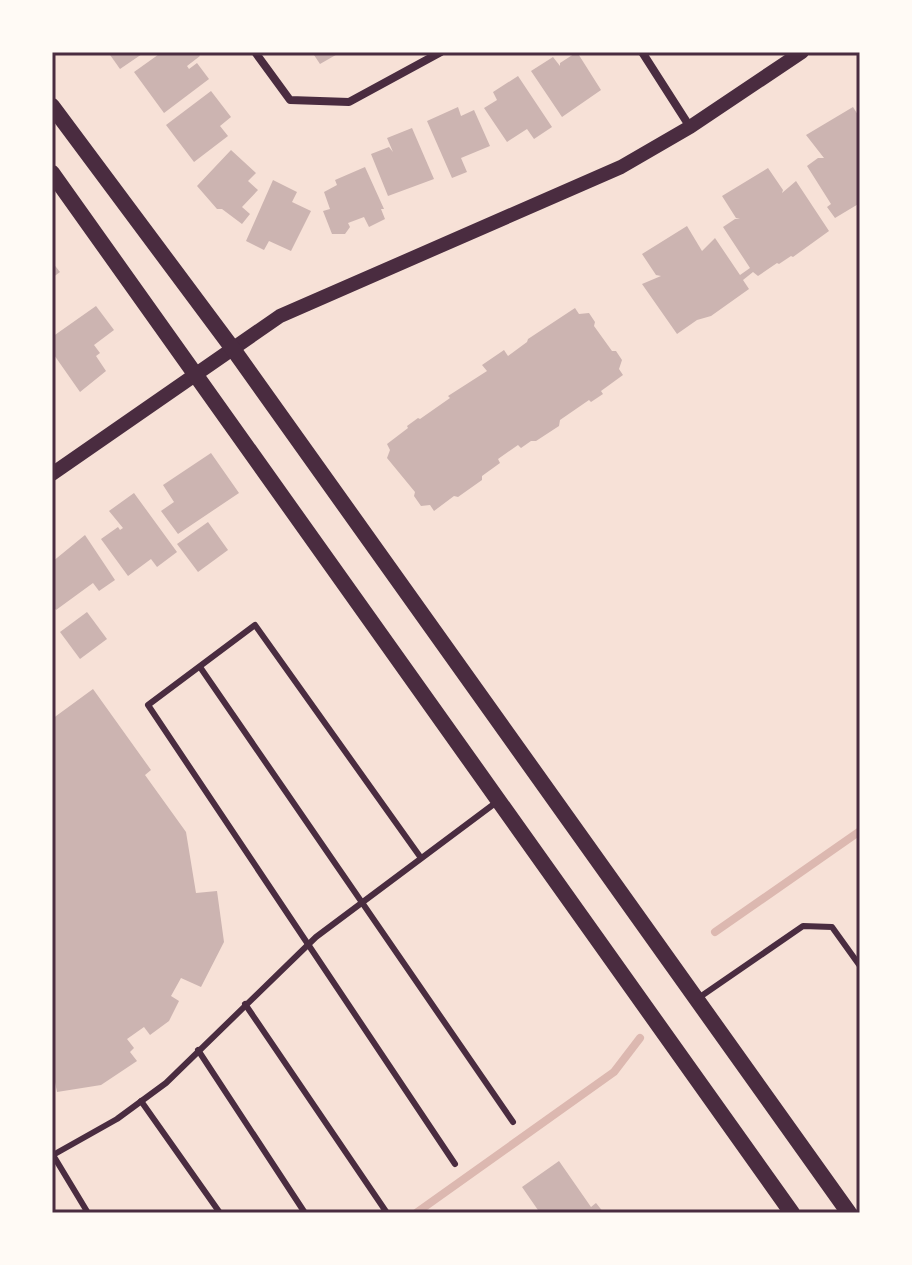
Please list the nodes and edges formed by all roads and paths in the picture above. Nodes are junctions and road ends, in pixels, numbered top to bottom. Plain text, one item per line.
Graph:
1 (255, 52) edge
2 (441, 52) edge
3 (642, 52) edge
4 (802, 52) edge
5 (52, 106) edge
6 (690, 127) junction
7 (52, 173) edge
8 (233, 349) junction
9 (194, 375) junction
10 (52, 474) edge
11 (200, 667) junction
12 (498, 801) junction
13 (421, 858) junction
14 (363, 902) junction
15 (307, 945) junction
16 (860, 966) edge
17 (697, 999) junction
18 (245, 1004) junction
19 (198, 1050) junction
20 (141, 1101) junction
21 (513, 1122) dead end
22 (455, 1164) dead end
23 (88, 1213) edge
24 (220, 1213) edge
25 (305, 1213) edge
26 (387, 1213) edge
27 (792, 1213) edge
28 (849, 1213) edge

1 - 2 street
3 - 6 street
4 - 6 street
5 - 8 main road
6 - 8 street
7 - 9 main road
8 - 9 street
8 - 17 main road
9 - 10 street
9 - 12 main road
11 - 13 lane
11 - 14 lane
11 - 15 lane
12 - 13 lane
12 - 27 main road
13 - 14 lane
14 - 15 lane
14 - 21 lane
15 - 18 lane
15 - 22 lane
16 - 17 lane
17 - 28 main road
18 - 19 lane
18 - 26 lane
19 - 20 lane
19 - 25 lane
20 - 23 lane
20 - 24 lane

